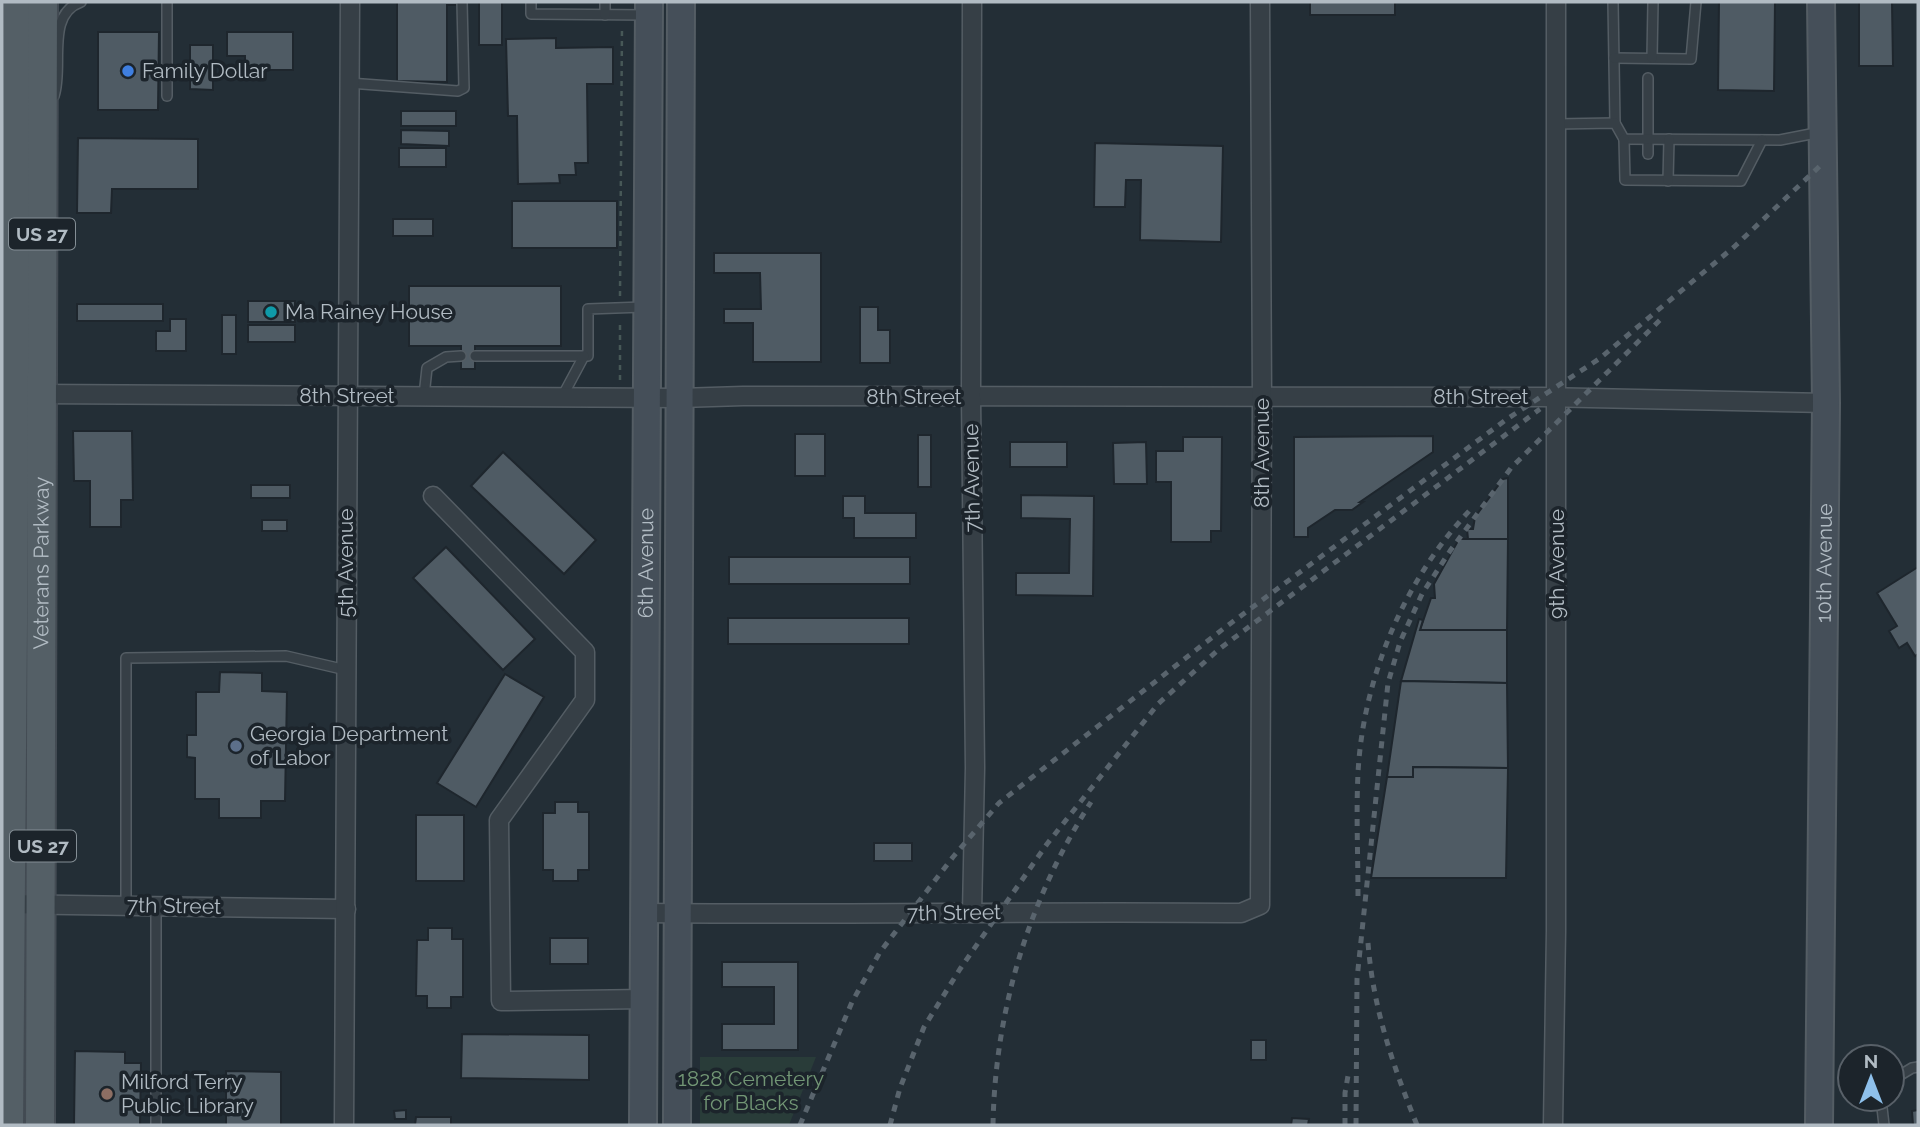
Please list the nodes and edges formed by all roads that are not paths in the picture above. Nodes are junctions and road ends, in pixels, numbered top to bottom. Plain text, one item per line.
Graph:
1 (81, 2) edge
2 (167, 2) edge
3 (350, 2) edge
4 (462, 2) edge
5 (531, 2) edge
6 (569, 2) edge
7 (605, 2) edge
8 (681, 2) edge
9 (972, 2) edge
10 (1260, 2) edge
11 (1556, 2) edge
12 (1614, 2) edge
13 (1653, 2) edge
14 (1696, 2) edge
15 (1821, 2) edge
16 (22, 6) edge
17 (649, 8) edge
18 (569, 14) junction
19 (605, 15) junction
20 (1614, 58) junction
21 (1649, 60) junction
22 (1648, 78) dead end
23 (349, 83) junction
24 (167, 96) dead end
25 (1615, 123) junction
26 (43, 124) junction
27 (1556, 124) junction
28 (1822, 132) junction
29 (1624, 139) junction
30 (1648, 139) junction
31 (1669, 139) junction
32 (1762, 140) junction
33 (1648, 154) dead end
34 (1668, 181) junction
35 (9, 224) edge
36 (648, 307) junction
37 (461, 356) dead end
38 (475, 356) dead end
39 (584, 356) junction
40 (8, 394) edge
41 (42, 394) junction
42 (345, 396) junction
43 (424, 396) junction
44 (562, 397) junction
45 (971, 397) junction
46 (1556, 397) junction
47 (648, 398) junction
48 (680, 398) junction
49 (1262, 398) junction
50 (1826, 402) junction
51 (433, 496) dead end
52 (7, 498) edge
53 (346, 670) junction
54 (6, 787) edge
55 (6, 904) edge
56 (43, 905) junction
57 (1260, 905) joint
58 (126, 906) junction
59 (156, 906) junction
60 (346, 909) junction
61 (645, 913) junction
62 (972, 913) junction
63 (678, 914) junction
64 (645, 999) junction
65 (9, 1125) edge
66 (40, 1125) edge
67 (156, 1125) edge
68 (344, 1125) edge
69 (643, 1125) edge
70 (677, 1125) edge
71 (1553, 1125) edge
72 (1819, 1125) edge

1 - 26 lane
2 - 24 lane
3 - 23 street, 5th Avenue
4 - 23 lane
5 - 18 lane
6 - 18 lane
7 - 19 lane
8 - 48 main road, 6th Avenue
9 - 45 street, 7th Avenue
10 - 49 street, 8th Avenue
11 - 27 street, 9th Avenue
12 - 20 lane
13 - 21 lane
14 - 21 lane
15 - 28 main road, 10th Avenue
16 - 26 main road, Veterans Parkway / US 27
16 - 35 main road, Veterans Parkway / US 27
17 - 19 lane
17 - 36 main road, 6th Avenue
18 - 19 lane
20 - 21 lane
20 - 25 lane
22 - 30 lane
23 - 42 street, 5th Avenue
25 - 27 lane
25 - 29 lane
26 - 41 main road, Veterans Parkway / US 27
27 - 46 street, 9th Avenue
28 - 32 lane
28 - 50 main road, 10th Avenue
29 - 30 lane
29 - 34 lane
30 - 31 lane
30 - 33 lane
31 - 32 lane
31 - 34 lane
32 - 34 lane
35 - 40 main road, Veterans Parkway / US 27
36 - 39 lane
36 - 47 main road, 6th Avenue
37 - 43 lane
38 - 39 lane
39 - 44 lane
40 - 41 street, 8th Street
40 - 52 main road, Veterans Parkway / US 27
41 - 42 street, 8th Street
41 - 56 main road, Veterans Parkway / US 27
42 - 43 street, 8th Street
42 - 53 street, 5th Avenue
43 - 44 street, 8th Street
44 - 47 street, 8th Street
45 - 48 street, 8th Street
45 - 49 street, 8th Street
45 - 62 street, 7th Avenue
46 - 49 street, 8th Street
46 - 50 street, 8th Street
46 - 71 street, 9th Avenue
47 - 48 street, 8th Street
47 - 61 main road, 6th Avenue
48 - 63 main road, 6th Avenue
49 - 57 street, 8th Avenue
50 - 72 main road, 10th Avenue
51 - 64 street
52 - 54 main road, Veterans Parkway / US 27
53 - 58 lane
53 - 60 street, 5th Avenue
54 - 55 main road, Veterans Parkway / US 27
55 - 56 street, 7th Street
55 - 65 main road, Veterans Parkway / US 27
56 - 58 street, 7th Street
56 - 66 main road, Veterans Parkway / US 27
57 - 62 street, 7th Street
58 - 59 street, 7th Street
59 - 60 street, 7th Street
59 - 67 lane
60 - 68 street, 5th Avenue
61 - 63 street, 7th Street
61 - 64 main road, 6th Avenue
62 - 63 street, 7th Street
63 - 70 main road, 6th Avenue
64 - 69 main road, 6th Avenue

